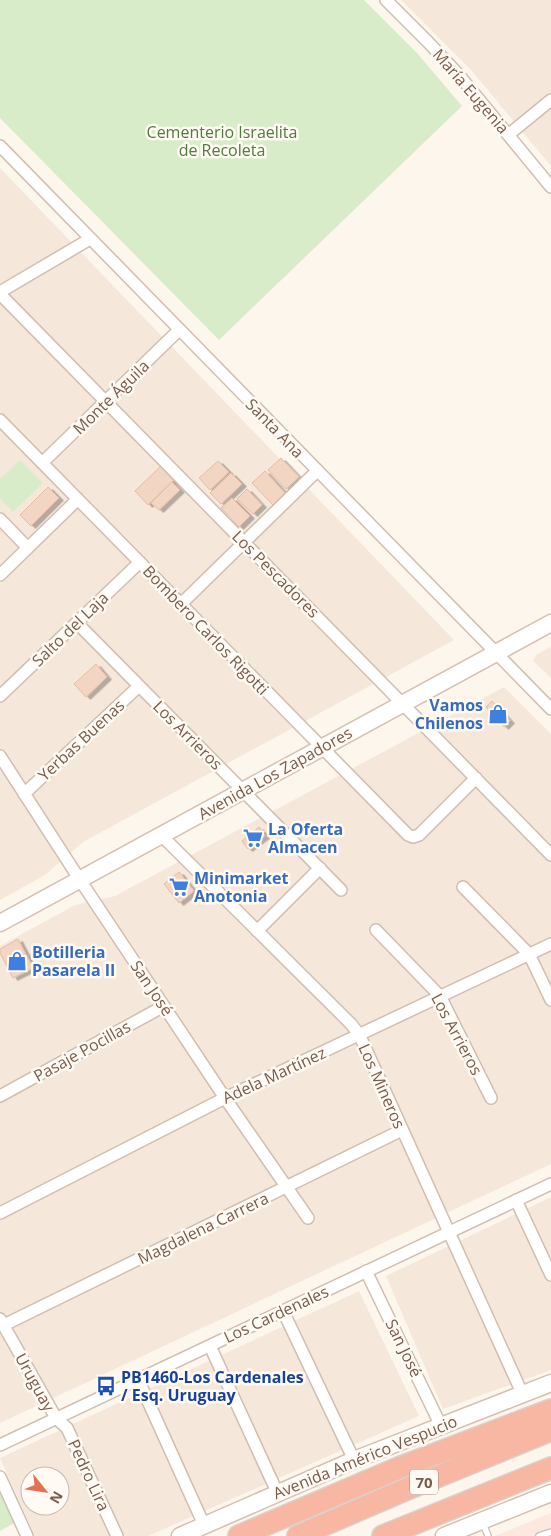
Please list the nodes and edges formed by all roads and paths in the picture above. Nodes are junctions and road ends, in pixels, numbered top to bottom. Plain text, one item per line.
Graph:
1 (386, 0) edge
2 (551, 100) edge
3 (508, 135) junction
4 (0, 146) edge
5 (551, 187) edge
6 (90, 239) junction
7 (0, 293) edge
8 (179, 330) junction
9 (106, 402) junction
10 (0, 420) edge
11 (42, 463) junction
12 (317, 470) junction
13 (78, 499) junction
14 (0, 519) edge
15 (244, 542) junction
16 (28, 548) junction
17 (140, 562) junction
18 (0, 575) edge
19 (181, 604) junction
20 (76, 623) junction
21 (551, 623) edge
22 (495, 653) junction
23 (139, 686) junction
24 (0, 696) edge
25 (403, 704) junction
26 (551, 709) edge
27 (322, 748) junction
28 (0, 756) edge
29 (476, 778) junction
30 (242, 790) junction
31 (24, 794) junction
32 (161, 835) junction
33 (551, 855) edge
34 (320, 868) junction
35 (80, 880) junction
36 (463, 887) dead end
37 (341, 890) dead end
38 (0, 923) edge
39 (257, 930) junction
40 (376, 930) dead end
41 (551, 944) edge
42 (529, 954) junction
43 (440, 996) junction
44 (551, 1000) edge
45 (164, 1006) junction
46 (359, 1034) junction
47 (0, 1096) edge
48 (225, 1098) junction
49 (491, 1098) dead end
50 (402, 1130) junction
51 (551, 1184) edge
52 (286, 1187) junction
53 (516, 1200) junction
54 (0, 1214) edge
55 (308, 1218) dead end
56 (449, 1232) junction
57 (366, 1271) junction
58 (551, 1274) edge
59 (283, 1311) junction
60 (2, 1322) edge
61 (210, 1346) junction
62 (138, 1379) junction
63 (551, 1383) edge
64 (522, 1393) junction
65 (551, 1410) edge
66 (56, 1418) junction
67 (440, 1426) junction
68 (551, 1430) edge
69 (0, 1445) edge
70 (354, 1460) junction
71 (551, 1468) edge
72 (0, 1477) edge
73 (277, 1492) junction
74 (551, 1493) edge
75 (204, 1525) junction
76 (485, 1528) edge
77 (551, 1532) edge
78 (27, 1536) edge
79 (117, 1536) edge
80 (180, 1536) edge
81 (240, 1536) edge
82 (298, 1536) edge
83 (383, 1536) edge
84 (444, 1536) edge
85 (540, 1536) edge

1 - 3 street, María Eugenia
2 - 3 street
3 - 5 street, María Eugenia
4 - 6 street, Santa Ana
6 - 7 street
6 - 8 street, Santa Ana
7 - 9 street, Los Pescadores
8 - 9 street, Monte Águila
8 - 12 street, Santa Ana
9 - 11 street, Monte Águila
9 - 15 street, Los Pescadores
10 - 11 street, Bombero Carlos Rigotti
11 - 13 street, Bombero Carlos Rigotti
12 - 15 street
12 - 22 street, Santa Ana
13 - 16 street
13 - 17 street, Bombero Carlos Rigotti
14 - 16 street
15 - 19 street
15 - 25 street, Los Pescadores
16 - 18 street
17 - 19 street, Bombero Carlos Rigotti
17 - 20 street, Salto del Laja
19 - 27 street, Bombero Carlos Rigotti
20 - 23 street, Los Arrieros
20 - 24 street, Salto del Laja
21 - 22 main road, Avenida Los Zapadores
22 - 25 main road, Avenida Los Zapadores
22 - 26 street, Santa Ana
23 - 30 street, Los Arrieros
23 - 31 street, Yerbas Buenas
25 - 27 main road, Avenida Los Zapadores
25 - 29 street, Los Pescadores
27 - 29 street, Bombero Carlos Rigotti
27 - 30 main road, Avenida Los Zapadores
28 - 31 street, San José
29 - 33 street, Los Pescadores
30 - 32 main road, Avenida Los Zapadores
30 - 34 street, Los Arrieros
31 - 35 street, San José
32 - 35 main road, Avenida Los Zapadores
32 - 39 street, Los Mineros
34 - 37 street, Los Arrieros
34 - 39 street
35 - 38 main road, Avenida Los Zapadores
35 - 45 street, San José
36 - 42 street
39 - 46 street, Los Mineros
40 - 43 street, Los Arrieros
41 - 42 street, Adela Martínez
42 - 43 street, Adela Martínez
42 - 44 street
43 - 46 street, Adela Martínez
43 - 49 street, Los Arrieros
45 - 47 street, Pasaje Pocillas
45 - 48 street, San José
46 - 48 street, Adela Martínez
46 - 50 street, Los Mineros
48 - 52 street, San José
48 - 54 street, Adela Martínez
50 - 52 street, Magdalena Carrera
50 - 56 street, Los Mineros
51 - 53 street, Los Cardenales
52 - 55 street, San José
52 - 60 street, Magdalena Carrera
53 - 56 street, Los Cardenales
53 - 58 street
56 - 57 street, Los Cardenales
56 - 64 street, Los Mineros
57 - 59 street, Los Cardenales
57 - 67 street, San José
59 - 61 street, Los Cardenales
59 - 70 street
60 - 66 street, Uruguay
61 - 62 street, Los Cardenales
61 - 73 street
62 - 66 street, Los Cardenales
62 - 75 street
63 - 64 main road, Avenida Américo Vespucio
64 - 67 main road, Avenida Américo Vespucio
65 - 81 highway
66 - 69 street, Los Cardenales
66 - 79 street, Pedro Lira
67 - 70 main road, Avenida Américo Vespucio
68 - 82 highway, 70
70 - 73 main road, Avenida Américo Vespucio
71 - 83 highway, 70
72 - 78 street
73 - 75 main road, Avenida Américo Vespucio
74 - 76 main road
75 - 80 main road, Avenida Américo Vespucio
76 - 84 main road
77 - 85 lane

